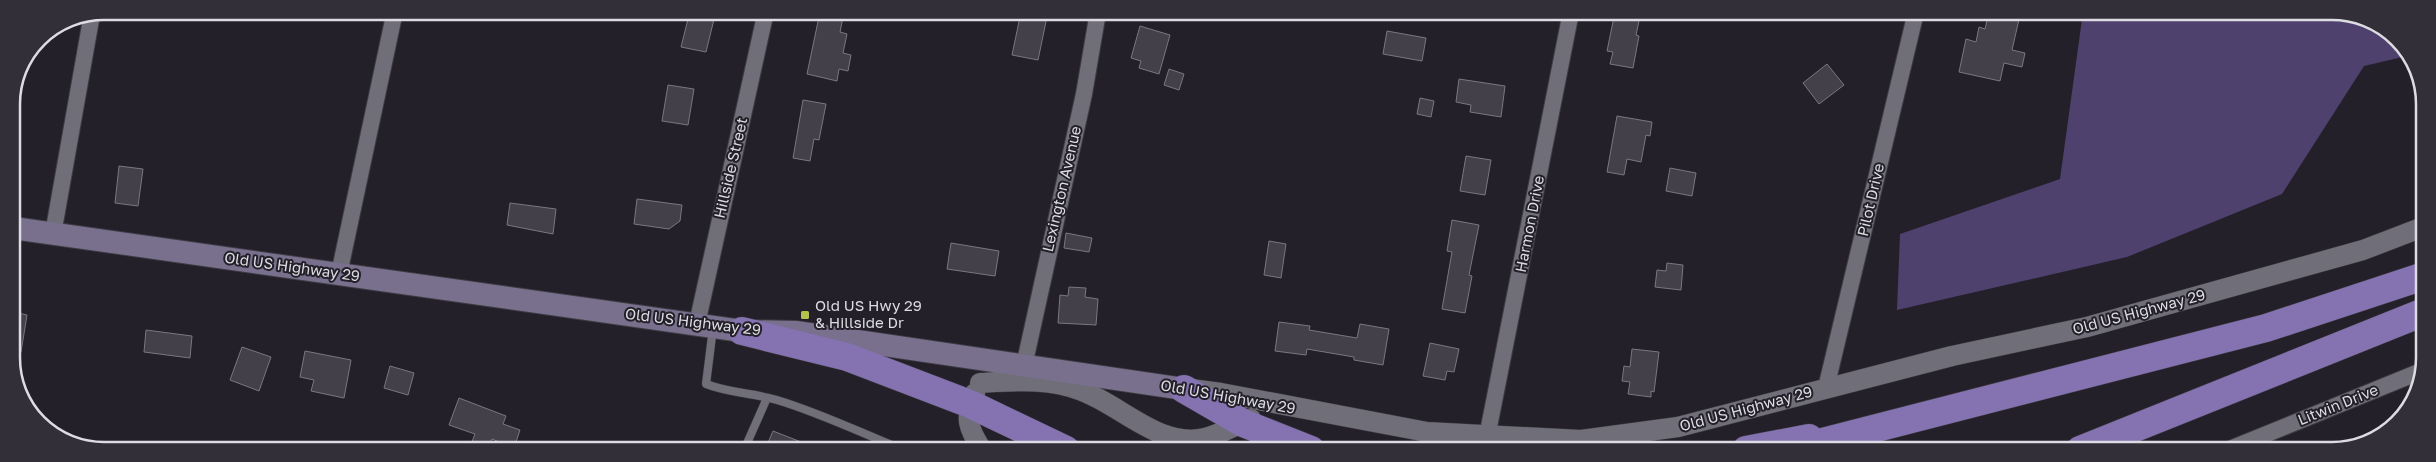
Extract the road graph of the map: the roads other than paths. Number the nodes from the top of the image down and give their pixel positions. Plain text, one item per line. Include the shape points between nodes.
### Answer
1 (393, 20) edge
2 (764, 20) edge
3 (1097, 20) edge
4 (1569, 20) edge
5 (1914, 20) edge
6 (91, 22) edge
7 (20, 229) edge
8 (2416, 230) edge
9 (53, 234) junction
10 (339, 274) junction
11 (2416, 279) edge
12 (2416, 315) edge
13 (705, 325) junction
14 (742, 331) junction
15 (987, 361) junction
16 (1024, 366) junction
17 (2414, 374) edge
18 (1826, 388) junction
19 (1184, 389) junction
20 (975, 394) junction
21 (767, 398) junction
22 (1286, 407) junction
23 (1924, 415) junction
24 (1243, 422) junction
25 (1487, 437) junction
26 (748, 442) edge
27 (884, 442) edge
28 (977, 442) edge
29 (1053, 442) edge
30 (1292, 442) edge
31 (1787, 442) edge
32 (1822, 442) edge
33 (2109, 442) edge
34 (2245, 442) edge

1 - 10 street
2 - 13 street, Hillside Street
3 - 16 street, Lexington Avenue via 1084,94
4 - 25 street, Harmon Drive
5 - 18 street, Pilot Drive
6 - 9 street
7 - 9 main road, Old US Highway 29
8 - 18 street, Old US Highway 29 via 2363,250 2087,327
9 - 10 main road, Old US Highway 29
10 - 13 main road, Old US Highway 29
11 - 23 highway via 2266,328
12 - 33 highway
13 - 14 main road, Old US Highway 29
13 - 21 lane via 706,384
14 - 15 main road, Old US Highway 29 via 796,332
14 - 20 highway
15 - 16 main road, Old US Highway 29
15 - 20 street
16 - 19 main road, Old US Highway 29
17 - 34 street, Litwin Drive
18 - 25 street, Old US Highway 29 via 1678,427 1581,440
19 - 22 street, Old US Highway 29
19 - 24 highway
20 - 24 street via 1030,380 1066,386 1083,391 1176,438 1204,438
20 - 28 street via 969,430
20 - 29 highway
21 - 26 lane
21 - 27 lane via 802,408
22 - 24 street
22 - 25 street, Old US Highway 29 via 1427,432
23 - 31 highway
23 - 32 highway
24 - 30 highway

